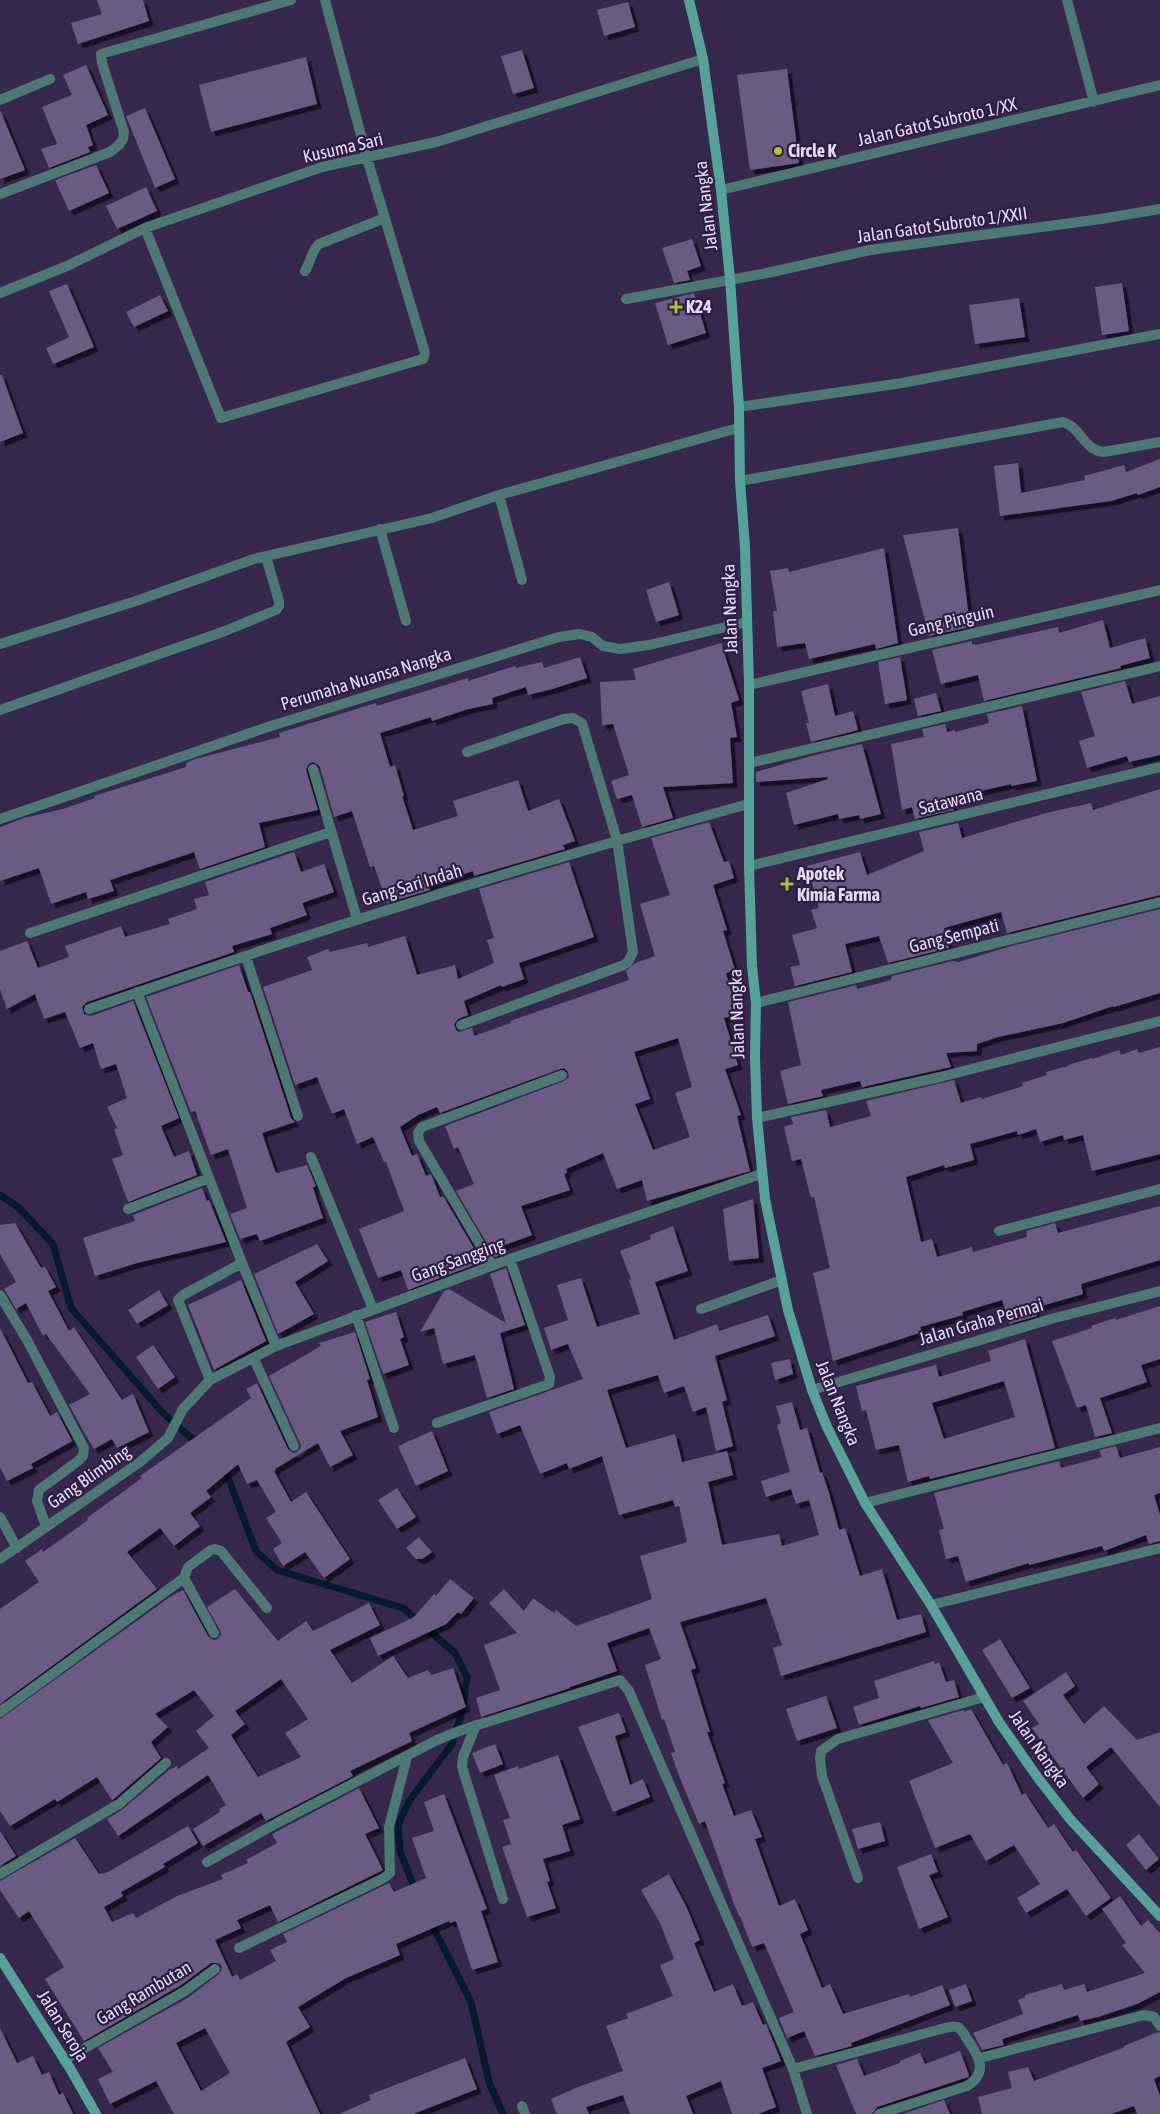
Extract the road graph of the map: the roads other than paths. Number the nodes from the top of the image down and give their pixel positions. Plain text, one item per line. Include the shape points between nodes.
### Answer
1 (291, 0) edge
2 (325, 0) edge
3 (689, 0) edge
4 (1067, 0) edge
5 (703, 58) junction
6 (50, 79) dead end
7 (1160, 85) edge
8 (0, 100) edge
9 (1094, 102) junction
10 (367, 158) junction
11 (721, 190) junction
12 (0, 194) edge
13 (1160, 209) edge
14 (385, 218) junction
15 (144, 228) junction
16 (305, 270) dead end
17 (730, 279) junction
18 (0, 293) edge
19 (626, 299) dead end
20 (1160, 334) edge
21 (739, 407) junction
22 (738, 428) junction
23 (1160, 442) edge
24 (740, 481) junction
25 (499, 495) junction
26 (380, 529) junction
27 (266, 556) junction
28 (522, 580) dead end
29 (1160, 590) edge
30 (406, 622) dead end
31 (746, 622) junction
32 (0, 644) edge
33 (1160, 666) edge
34 (749, 685) junction
35 (0, 710) edge
36 (467, 752) dead end
37 (750, 763) junction
38 (1160, 768) edge
39 (313, 769) dead end
40 (748, 804) junction
41 (0, 819) edge
42 (331, 832) junction
43 (617, 840) junction
44 (749, 866) junction
45 (1160, 902) edge
46 (357, 919) junction
47 (30, 933) dead end
48 (246, 956) junction
49 (137, 992) junction
50 (756, 1003) junction
51 (89, 1009) dead end
52 (1160, 1021) edge
53 (461, 1025) dead end
54 (562, 1075) dead end
55 (298, 1116) dead end
56 (757, 1118) junction
57 (311, 1157) dead end
58 (761, 1174) junction
59 (209, 1178) junction
60 (1160, 1189) edge
61 (128, 1209) dead end
62 (999, 1231) dead end
63 (510, 1259) junction
64 (242, 1263) junction
65 (492, 1265) junction
66 (782, 1280) junction
67 (1160, 1290) edge
68 (0, 1295) edge
69 (373, 1309) junction
70 (701, 1309) dead end
71 (356, 1315) junction
72 (276, 1346) junction
73 (254, 1359) junction
74 (210, 1380) junction
75 (812, 1390) junction
76 (183, 1409) joint
77 (437, 1423) dead end
78 (394, 1428) dead end
79 (1160, 1428) edge
80 (294, 1446) dead end
81 (865, 1502) junction
82 (0, 1517) edge
83 (46, 1526) junction
84 (16, 1548) junction
85 (1160, 1548) edge
86 (0, 1559) edge
87 (184, 1578) junction
88 (931, 1605) junction
89 (267, 1608) dead end
90 (214, 1633) dead end
91 (984, 1697) junction
92 (0, 1712) edge
93 (476, 1725) junction
94 (407, 1757) junction
95 (166, 1763) dead end
96 (207, 1862) dead end
97 (0, 1874) edge
98 (858, 1878) dead end
99 (503, 1899) dead end
100 (1160, 1916) edge
101 (239, 1948) dead end
102 (0, 1958) edge
103 (215, 1969) dead end
104 (1160, 2026) edge
105 (980, 2058) junction
106 (64, 2060) junction
107 (792, 2070) junction
108 (95, 2114) edge
109 (807, 2114) edge
110 (879, 2114) edge

1 - 12 street via 101,54 124,132 119,145 86,163
2 - 10 street
3 - 5 main road, Jalan Nangka
4 - 9 street
5 - 10 street, Kusuma Sari via 436,142
5 - 11 main road, Jalan Nangka
6 - 8 street
7 - 9 street, Jalan Gatot Subroto 1/XX
9 - 11 street, Jalan Gatot Subroto 1/XX
10 - 14 street
10 - 15 street, Kusuma Sari via 322,167
11 - 17 main road, Jalan Nangka
13 - 17 street, Jalan Gatot Subroto 1/XXII via 870,250
14 - 15 street via 425,352 423,359 223,418 219,415
14 - 16 street via 319,244
15 - 18 street, Kusuma Sari via 67,266
17 - 19 street, Jalan Gatot Subroto 1/XXII
17 - 21 main road, Jalan Nangka
20 - 21 street via 902,383
21 - 22 main road, Jalan Nangka
22 - 24 main road, Jalan Nangka
22 - 25 street
23 - 24 street via 1097,452 1071,424 1063,422
24 - 31 main road, Jalan Nangka
25 - 26 street via 432,518
25 - 28 street
26 - 27 street
26 - 30 street
27 - 32 street
27 - 35 street via 279,601 276,610 207,638
29 - 34 street, Gang Pinguin
31 - 34 main road, Jalan Nangka
31 - 41 street, Perumaha Nuansa Nangka via 620,650 603,646 592,637 580,634 559,637 270,726
33 - 37 street
34 - 37 main road, Jalan Nangka
36 - 43 street via 564,719 582,722
37 - 40 main road, Jalan Nangka
38 - 44 street, Satawana
39 - 42 street
40 - 43 street, Gang Sari Indah
40 - 44 main road, Jalan Nangka
42 - 46 street
42 - 47 street
43 - 46 street, Gang Sari Indah
43 - 53 street via 633,952 628,962
44 - 50 main road, Jalan Nangka
45 - 50 street, Gang Sempati
46 - 48 street, Gang Sari Indah
48 - 49 street, Gang Sari Indah
48 - 55 street
49 - 51 street, Gang Sari Indah
49 - 59 street
50 - 56 main road, Jalan Nangka
52 - 56 street via 940,1077
54 - 65 street via 422,1127 418,1132 419,1141
56 - 58 main road, Jalan Nangka
57 - 69 street
58 - 63 street, Gang Sangging
58 - 66 main road, Jalan Nangka
59 - 61 street
59 - 64 street
60 - 62 street
63 - 65 street, Gang Sangging
63 - 77 street via 550,1377 549,1384
64 - 72 street
64 - 74 street via 178,1300
65 - 69 street, Gang Sangging
66 - 70 street
66 - 75 main road, Jalan Nangka
67 - 75 street, Jalan Graha Permai
68 - 83 street via 84,1448 78,1461 40,1490 37,1501
69 - 71 street, Gang Sangging
71 - 72 street, Gang Sangging
71 - 78 street
72 - 73 street, Gang Sangging
73 - 74 street, Gang Sangging
73 - 80 street
74 - 76 street, Gang Sangging
75 - 81 main road, Jalan Nangka
76 - 83 street, Gang Blimbing via 168,1438 140,1462
79 - 81 street
81 - 88 main road, Jalan Nangka
82 - 84 street
83 - 84 street, Gang Blimbing
84 - 86 street, Gang Blimbing
85 - 88 street
87 - 89 street via 191,1564 212,1550 218,1550
87 - 90 street
87 - 92 street
88 - 91 main road, Jalan Nangka
91 - 98 street via 838,1739 821,1751 822,1776
91 - 100 main road, Jalan Nangka via 1038,1778 1070,1818
93 - 94 street via 437,1740
93 - 99 street via 462,1767
93 - 107 street via 614,1681 620,1680 625,1685
94 - 96 street
94 - 101 street via 389,1827 390,1873
95 - 97 street via 119,1804
102 - 106 main road, Jalan Seroja
103 - 106 street, Gang Rambutan via 184,1991
104 - 105 street via 1154,2017 1144,2015
105 - 107 street via 961,2030 954,2026
105 - 110 street via 979,2073 968,2086
106 - 108 main road, Jalan Seroja
107 - 109 street

